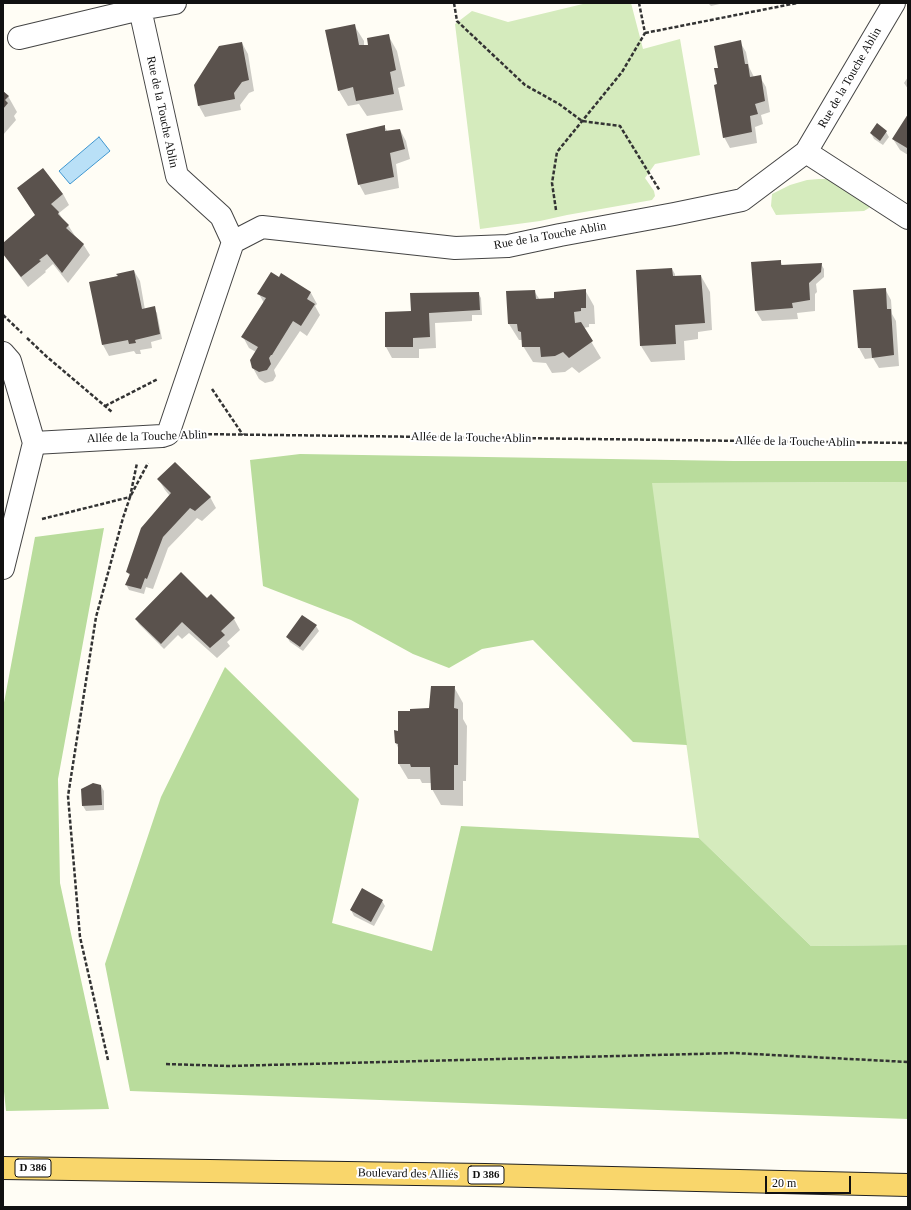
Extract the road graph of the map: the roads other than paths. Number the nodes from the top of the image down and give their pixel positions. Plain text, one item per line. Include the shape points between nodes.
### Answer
1 (175, 3) edge
2 (894, 3) edge
3 (140, 9) junction
4 (19, 38) dead end
5 (806, 152) junction
6 (908, 218) edge
7 (233, 242) junction
8 (3, 353) edge
9 (34, 442) junction
10 (3, 568) edge
11 (3, 1168) edge
12 (908, 1185) edge

1 - 3 street
2 - 5 street, Rue de la Touche Ablin
3 - 4 street
3 - 7 street, Rue de la Touche Ablin via 176,176 221,216
5 - 6 street
5 - 7 street, Rue de la Touche Ablin via 742,200 508,246 454,248 262,227
7 - 9 street, Allée de la Touche Ablin via 158,436
8 - 9 street via 10,361
9 - 10 street
11 - 12 main road, Boulevard des Alliés / D 386 via 485,1175

